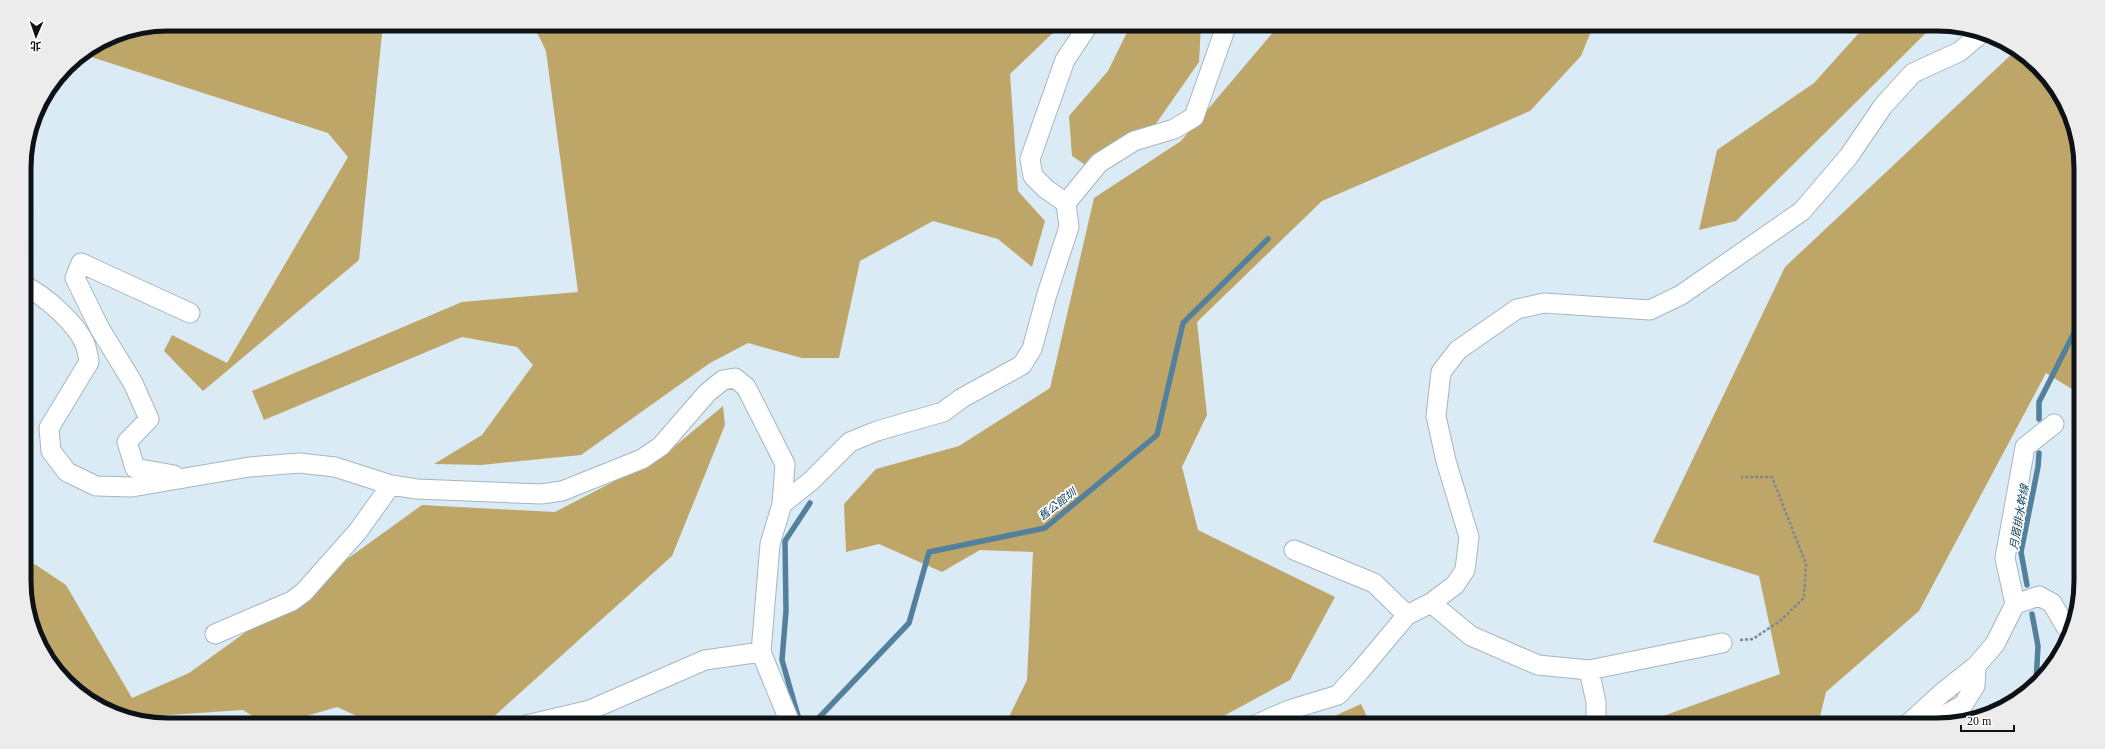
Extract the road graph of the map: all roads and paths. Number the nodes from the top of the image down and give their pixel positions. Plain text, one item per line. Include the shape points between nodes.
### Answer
1 (1084, 31) edge
2 (1225, 31) edge
3 (1977, 37) edge
4 (1066, 203) junction
5 (31, 289) edge
6 (190, 313) dead end
7 (2054, 424) dead end
8 (189, 477) junction
9 (1741, 477) dead end
10 (391, 485) junction
11 (782, 504) junction
12 (1294, 550) dead end
13 (1431, 602) junction
14 (2015, 604) junction
15 (1407, 615) junction
16 (2066, 627) dead end
17 (215, 634) dead end
18 (1722, 643) joint
19 (761, 652) junction
20 (1976, 666) junction
21 (1589, 670) junction
22 (556, 718) edge
23 (788, 718) edge
24 (1271, 718) edge
25 (1596, 718) edge
26 (1914, 718) edge
27 (1940, 718) edge

1 - 4 street via 1065,60 1030,159 1033,176
2 - 4 street via 1194,118 1174,129 1134,141 1099,163
3 - 13 street via 1959,52 1913,73 1883,106 1849,156 1802,211 1681,296 1650,310 1544,303 1517,309 1458,350 1441,372 1436,416 1446,461 1469,537 1465,570 1455,585
4 - 11 street via 1069,227 1032,349 1022,365 962,398 943,412 877,431 850,442 811,481
5 - 8 street via 39,293 75,328 85,344 89,362 49,428 51,451 67,472 96,486 132,487
6 - 8 street via 80,263 75,278 100,329 133,383 149,419 127,442 135,468
7 - 14 street via 2025,447 2005,558
8 - 10 street via 248,467 299,463 335,467
9 - 18 path via 1772,477 1806,564 1804,598 1781,620 1753,638
10 - 11 street via 417,489 541,494 562,491 642,459 661,446 707,393 722,380 736,378 746,387 785,464
10 - 17 street via 358,531 304,592 292,601
11 - 19 street via 770,544
12 - 15 street via 1374,583
13 - 15 street
13 - 21 street via 1471,636 1538,666
14 - 16 street via 2039,596 2052,603
14 - 20 street via 1994,644
15 - 24 street via 1338,695
18 - 21 street
19 - 22 street via 705,660 590,710
19 - 23 street
20 - 26 street via 1942,692
20 - 27 street via 1975,686 1963,705
21 - 25 street via 1596,702

